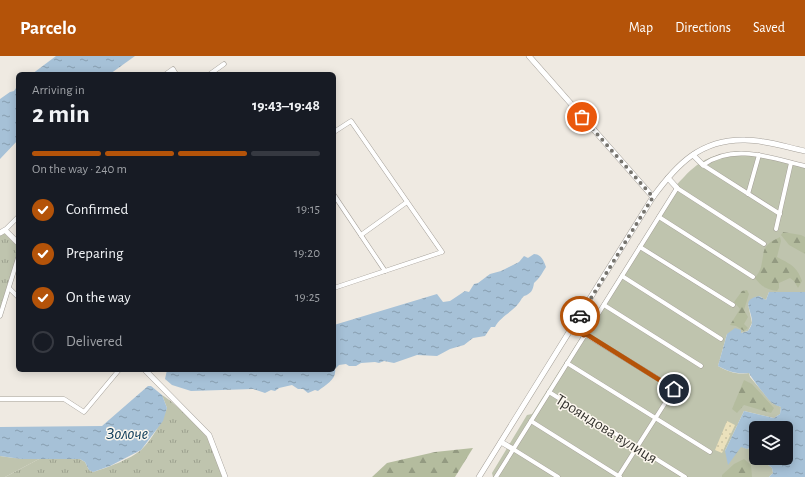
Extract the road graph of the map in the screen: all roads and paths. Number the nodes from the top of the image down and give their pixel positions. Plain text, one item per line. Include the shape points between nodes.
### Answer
1 (529, 56) edge
2 (224, 64) dead end
3 (213, 72) edge
4 (336, 131) edge
5 (805, 151) edge
6 (693, 155) junction
7 (759, 156) junction
8 (791, 163) junction
9 (703, 166) junction
10 (805, 166) edge
11 (668, 178) junction
12 (677, 188) junction
13 (748, 194) junction
14 (653, 197) junction
15 (336, 198) edge
16 (407, 202) junction
17 (780, 214) junction
18 (659, 217) junction
19 (16, 219) edge
20 (776, 229) dead end
21 (5, 230) junction
22 (0, 234) edge
23 (361, 235) junction
24 (16, 241) edge
25 (764, 244) dead end
26 (640, 247) junction
27 (16, 265) edge
28 (385, 271) junction
29 (622, 276) junction
30 (753, 277) dead end
31 (336, 287) edge
32 (9, 288) junction
33 (16, 295) edge
34 (734, 304) dead end
35 (604, 305) junction
36 (0, 316) edge
37 (572, 328) junction
38 (585, 334) junction
39 (721, 339) dead end
40 (567, 363) junction
41 (701, 366) dead end
42 (116, 372) edge
43 (147, 372) edge
44 (674, 389) junction
45 (549, 392) junction
46 (686, 396) dead end
47 (0, 399) edge
48 (655, 418) junction
49 (531, 421) junction
50 (501, 442) junction
51 (637, 447) junction
52 (513, 449) junction
53 (710, 452) dead end
54 (225, 477) edge
55 (478, 477) edge
56 (496, 477) edge
57 (558, 477) edge
58 (619, 477) edge
59 (685, 477) edge

1 - 14 street
2 - 3 street
4 - 16 street via 351,121
5 - 6 street via 746,140 711,146
6 - 9 street
6 - 11 street via 679,165
7 - 8 street
7 - 9 street via 739,153 725,155
7 - 13 street
8 - 10 street
8 - 17 street
9 - 13 street
11 - 12 street
11 - 14 street
12 - 18 street
12 - 25 street
13 - 17 street
14 - 37 street
15 - 23 street
16 - 23 street
16 - 28 street via 442,252
17 - 20 street
18 - 26 street
18 - 30 street
19 - 21 street
21 - 22 street
21 - 24 street
23 - 28 street
26 - 29 street
26 - 34 street
27 - 32 street
28 - 31 street
29 - 35 street
29 - 39 street
32 - 33 street
32 - 36 street
35 - 38 street
35 - 41 street
37 - 38 street
37 - 50 street
38 - 40 street
38 - 44 street
40 - 45 street
40 - 48 street
42 - 47 street via 84,412 64,399
43 - 54 street via 209,436
44 - 46 street
44 - 48 street
45 - 49 street
45 - 51 street, Трояндова вулиця
48 - 51 street
48 - 53 street
49 - 52 street
49 - 58 street
50 - 52 street
50 - 55 street
51 - 58 street
51 - 59 street, Трояндова вулиця
52 - 56 street
52 - 57 street

